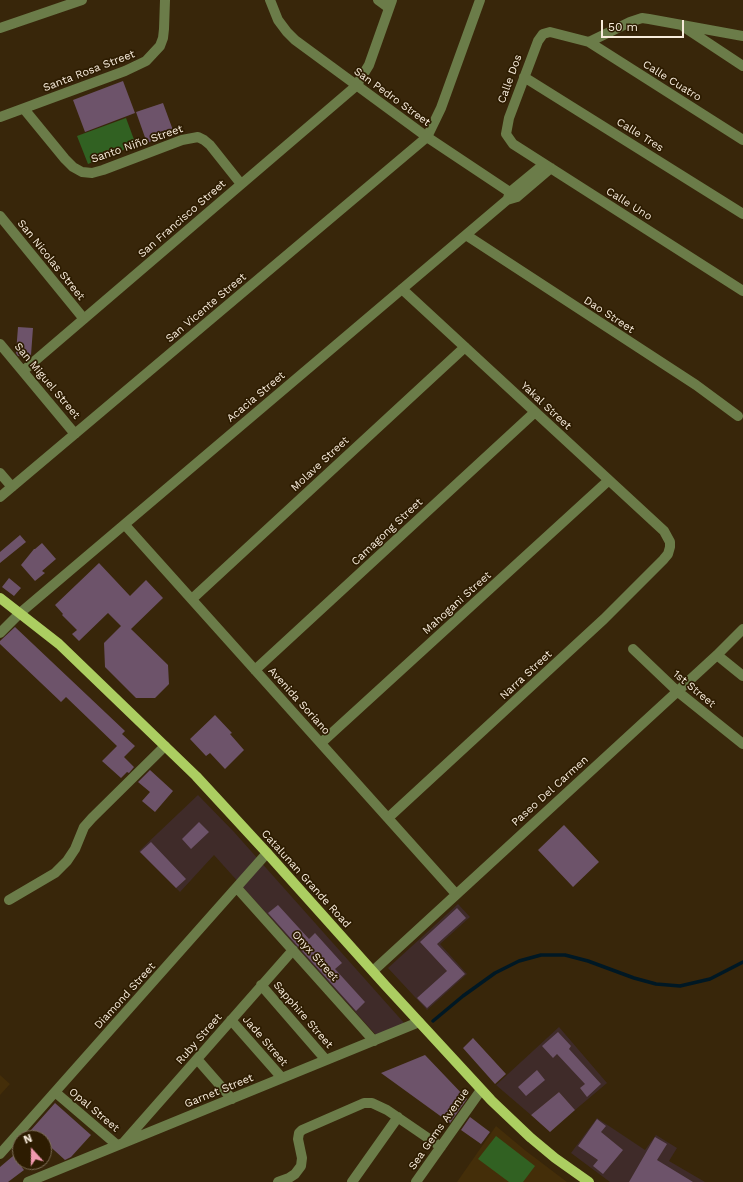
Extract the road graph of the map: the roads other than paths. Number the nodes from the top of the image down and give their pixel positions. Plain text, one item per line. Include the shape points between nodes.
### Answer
1 (82, 0) edge
2 (165, 0) edge
3 (270, 0) edge
4 (378, 0) edge
5 (480, 0) edge
6 (391, 4) edge
7 (679, 24) junction
8 (0, 28) edge
9 (543, 34) joint
10 (743, 36) edge
11 (589, 42) junction
12 (743, 66) edge
13 (524, 77) junction
14 (356, 86) junction
15 (24, 109) junction
16 (0, 117) edge
17 (506, 134) joint
18 (426, 137) junction
19 (743, 140) edge
20 (547, 166) junction
21 (241, 184) junction
22 (512, 196) junction
23 (743, 214) edge
24 (0, 216) edge
25 (466, 235) junction
26 (402, 289) junction
27 (743, 291) edge
28 (84, 319) junction
29 (0, 344) edge
30 (465, 347) junction
31 (22, 371) junction
32 (535, 412) junction
33 (738, 416) dead end
34 (75, 434) junction
35 (0, 473) edge
36 (609, 480) junction
37 (12, 487) junction
38 (0, 497) edge
39 (125, 525) junction
40 (670, 542) joint
41 (0, 598) edge
42 (192, 599) junction
43 (20, 613) junction
44 (743, 629) edge
45 (0, 633) edge
46 (633, 649) dead end
47 (717, 655) junction
48 (255, 670) junction
49 (743, 676) edge
50 (677, 691) junction
51 (321, 743) junction
52 (743, 744) edge
53 (165, 746) junction
54 (388, 818) junction
55 (267, 853) junction
56 (236, 888) junction
57 (456, 894) junction
58 (9, 900) dead end
59 (293, 950) junction
60 (373, 971) junction
61 (261, 985) junction
62 (231, 1020) junction
63 (420, 1022) junction
64 (374, 1041) junction
65 (197, 1059) junction
66 (326, 1060) junction
67 (282, 1078) junction
68 (481, 1090) junction
69 (55, 1092) junction
70 (232, 1099) junction
71 (398, 1117) junction
72 (120, 1144) junction
73 (441, 1147) junction
74 (0, 1154) edge
75 (28, 1182) edge
76 (278, 1182) edge
77 (282, 1182) edge
78 (352, 1182) edge
79 (416, 1182) edge
80 (588, 1182) edge

1 - 8 street
2 - 15 street, Santa Rosa Street via 163,38 160,46 146,61
3 - 14 street, San Pedro Street via 278,20 295,40
4 - 6 street
5 - 18 street via 441,108
6 - 14 street, San Francisco Street via 369,65
7 - 10 street
7 - 11 street via 636,19
7 - 12 street
9 - 11 street, Calle Cuatro via 550,32
9 - 13 street, Calle Dos
11 - 19 street, Calle Cuatro
13 - 17 street, Calle Dos
13 - 23 street, Calle Tres
14 - 18 street, San Pedro Street
14 - 21 street, San Francisco Street
15 - 16 street, Santa Rosa Street
15 - 21 street, Santo Niño Street via 65,159 82,172 103,170 182,140 198,137 210,145
17 - 20 street, Calle Uno via 513,144
18 - 22 street, San Pedro Street
18 - 34 street, San Vicente Street
20 - 22 street, Acacia Street
20 - 27 street, Calle Uno
21 - 28 street, San Francisco Street
22 - 25 street, Acacia Street
24 - 28 street, San Nicolas Street
25 - 26 street, Acacia Street
25 - 33 street, Dao Street via 696,385
26 - 30 street, Yakal Street
26 - 39 street, Acacia Street
28 - 31 street, San Francisco Street
29 - 31 street, San Miguel Street
30 - 32 street, Yakal Street
30 - 42 street, Molave Street
31 - 34 street, San Miguel Street
32 - 36 street, Yakal Street
32 - 48 street, Camagong Street
34 - 37 street, San Vicente Street
35 - 37 street
36 - 40 street, Yakal Street via 664,531
36 - 51 street, Mahogani Street
37 - 38 street, San Vicente Street
39 - 42 street, Avenida Soriano
39 - 43 street, Acacia Street
40 - 54 street, Narra Street via 668,554 663,560 604,619
41 - 43 main road, Catalunan Grande Road
42 - 48 street, Avenida Soriano
43 - 45 street, Acacia Street
43 - 53 main road, Catalunan Grande Road via 72,656
44 - 47 street, Paseo Del Carmen
46 - 50 street, 1st Street
47 - 49 street
47 - 50 street, Paseo Del Carmen
48 - 51 street, Avenida Soriano
50 - 52 street, 1st Street
50 - 57 street, Paseo Del Carmen
51 - 54 street, Avenida Soriano
53 - 55 main road, Catalunan Grande Road
53 - 58 street via 84,827 63,865
54 - 57 street, Avenida Soriano
55 - 56 street, Diamond Street
55 - 60 main road, Catalunan Grande Road
56 - 59 street, Onyx Street
56 - 69 street, Diamond Street
57 - 60 street, Paseo Del Carmen
59 - 61 street, Ruby Street
59 - 64 street, Onyx Street
60 - 63 main road, Catalunan Grande Road
61 - 62 street, Ruby Street
61 - 66 street, Sapphire Street
62 - 65 street, Ruby Street
62 - 67 street, Jade Street
63 - 64 street, Garnet Street
63 - 68 main road, Catalunan Grande Road
64 - 66 street, Garnet Street
65 - 70 street
65 - 72 street, Ruby Street
66 - 67 street, Garnet Street
67 - 70 street, Garnet Street
68 - 73 street, Sea Gems Avenue
68 - 80 main road, Catalunan Grande Road via 531,1138
69 - 72 street, Opal Street
69 - 74 street, Diamond Street
70 - 72 street, Garnet Street
71 - 73 street
71 - 77 street via 372,1103 364,1103 302,1130 298,1140 301,1166 295,1174
71 - 78 street
72 - 75 street, Garnet Street
73 - 79 street, Sea Gems Avenue
76 - 77 street

